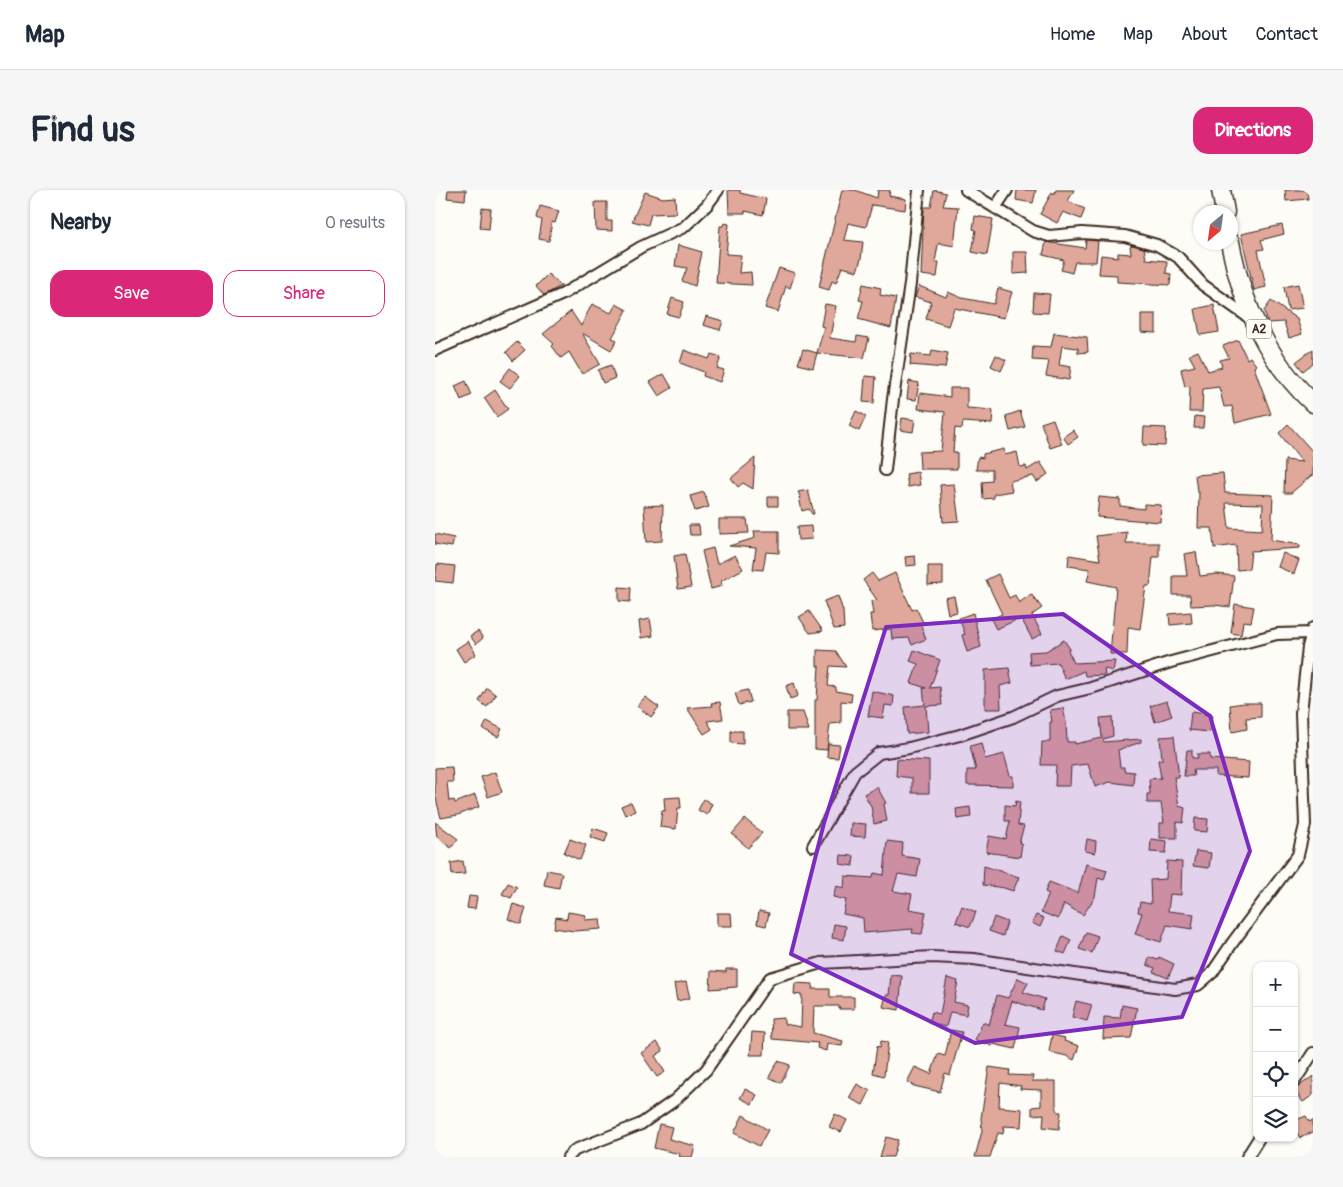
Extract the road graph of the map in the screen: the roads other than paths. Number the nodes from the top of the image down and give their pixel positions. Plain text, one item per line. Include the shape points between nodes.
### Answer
1 (718, 190) edge
2 (919, 190) edge
3 (966, 190) edge
4 (1007, 190) edge
5 (1221, 190) edge
6 (1224, 205) edge
7 (995, 208) junction
8 (1231, 250) edge
9 (1254, 321) junction
10 (435, 350) edge
11 (1313, 403) edge
12 (885, 470) dead end
13 (1312, 630) edge
14 (813, 846) dead end
15 (1313, 1052) edge
16 (1298, 1076) edge
17 (1256, 1142) edge
18 (567, 1157) edge
19 (1247, 1157) edge

1 - 10 street via 685,227 641,247 563,294
2 - 12 street via 911,284
3 - 7 street
4 - 7 street
5 - 6 highway
7 - 9 street via 1049,236 1082,233 1125,236 1157,245 1178,257 1203,285
8 - 9 highway, A2 via 1235,270
9 - 11 highway, A2 via 1276,360
13 - 14 street via 1277,634 1171,662 1057,696 1013,717 960,735 879,753 855,772
13 - 18 street via 1301,714 1305,826 1298,855 1212,973 1199,985 1175,989 949,958 821,963 770,978 706,1070 675,1100 641,1124 575,1150
15 - 16 street
17 - 19 street

